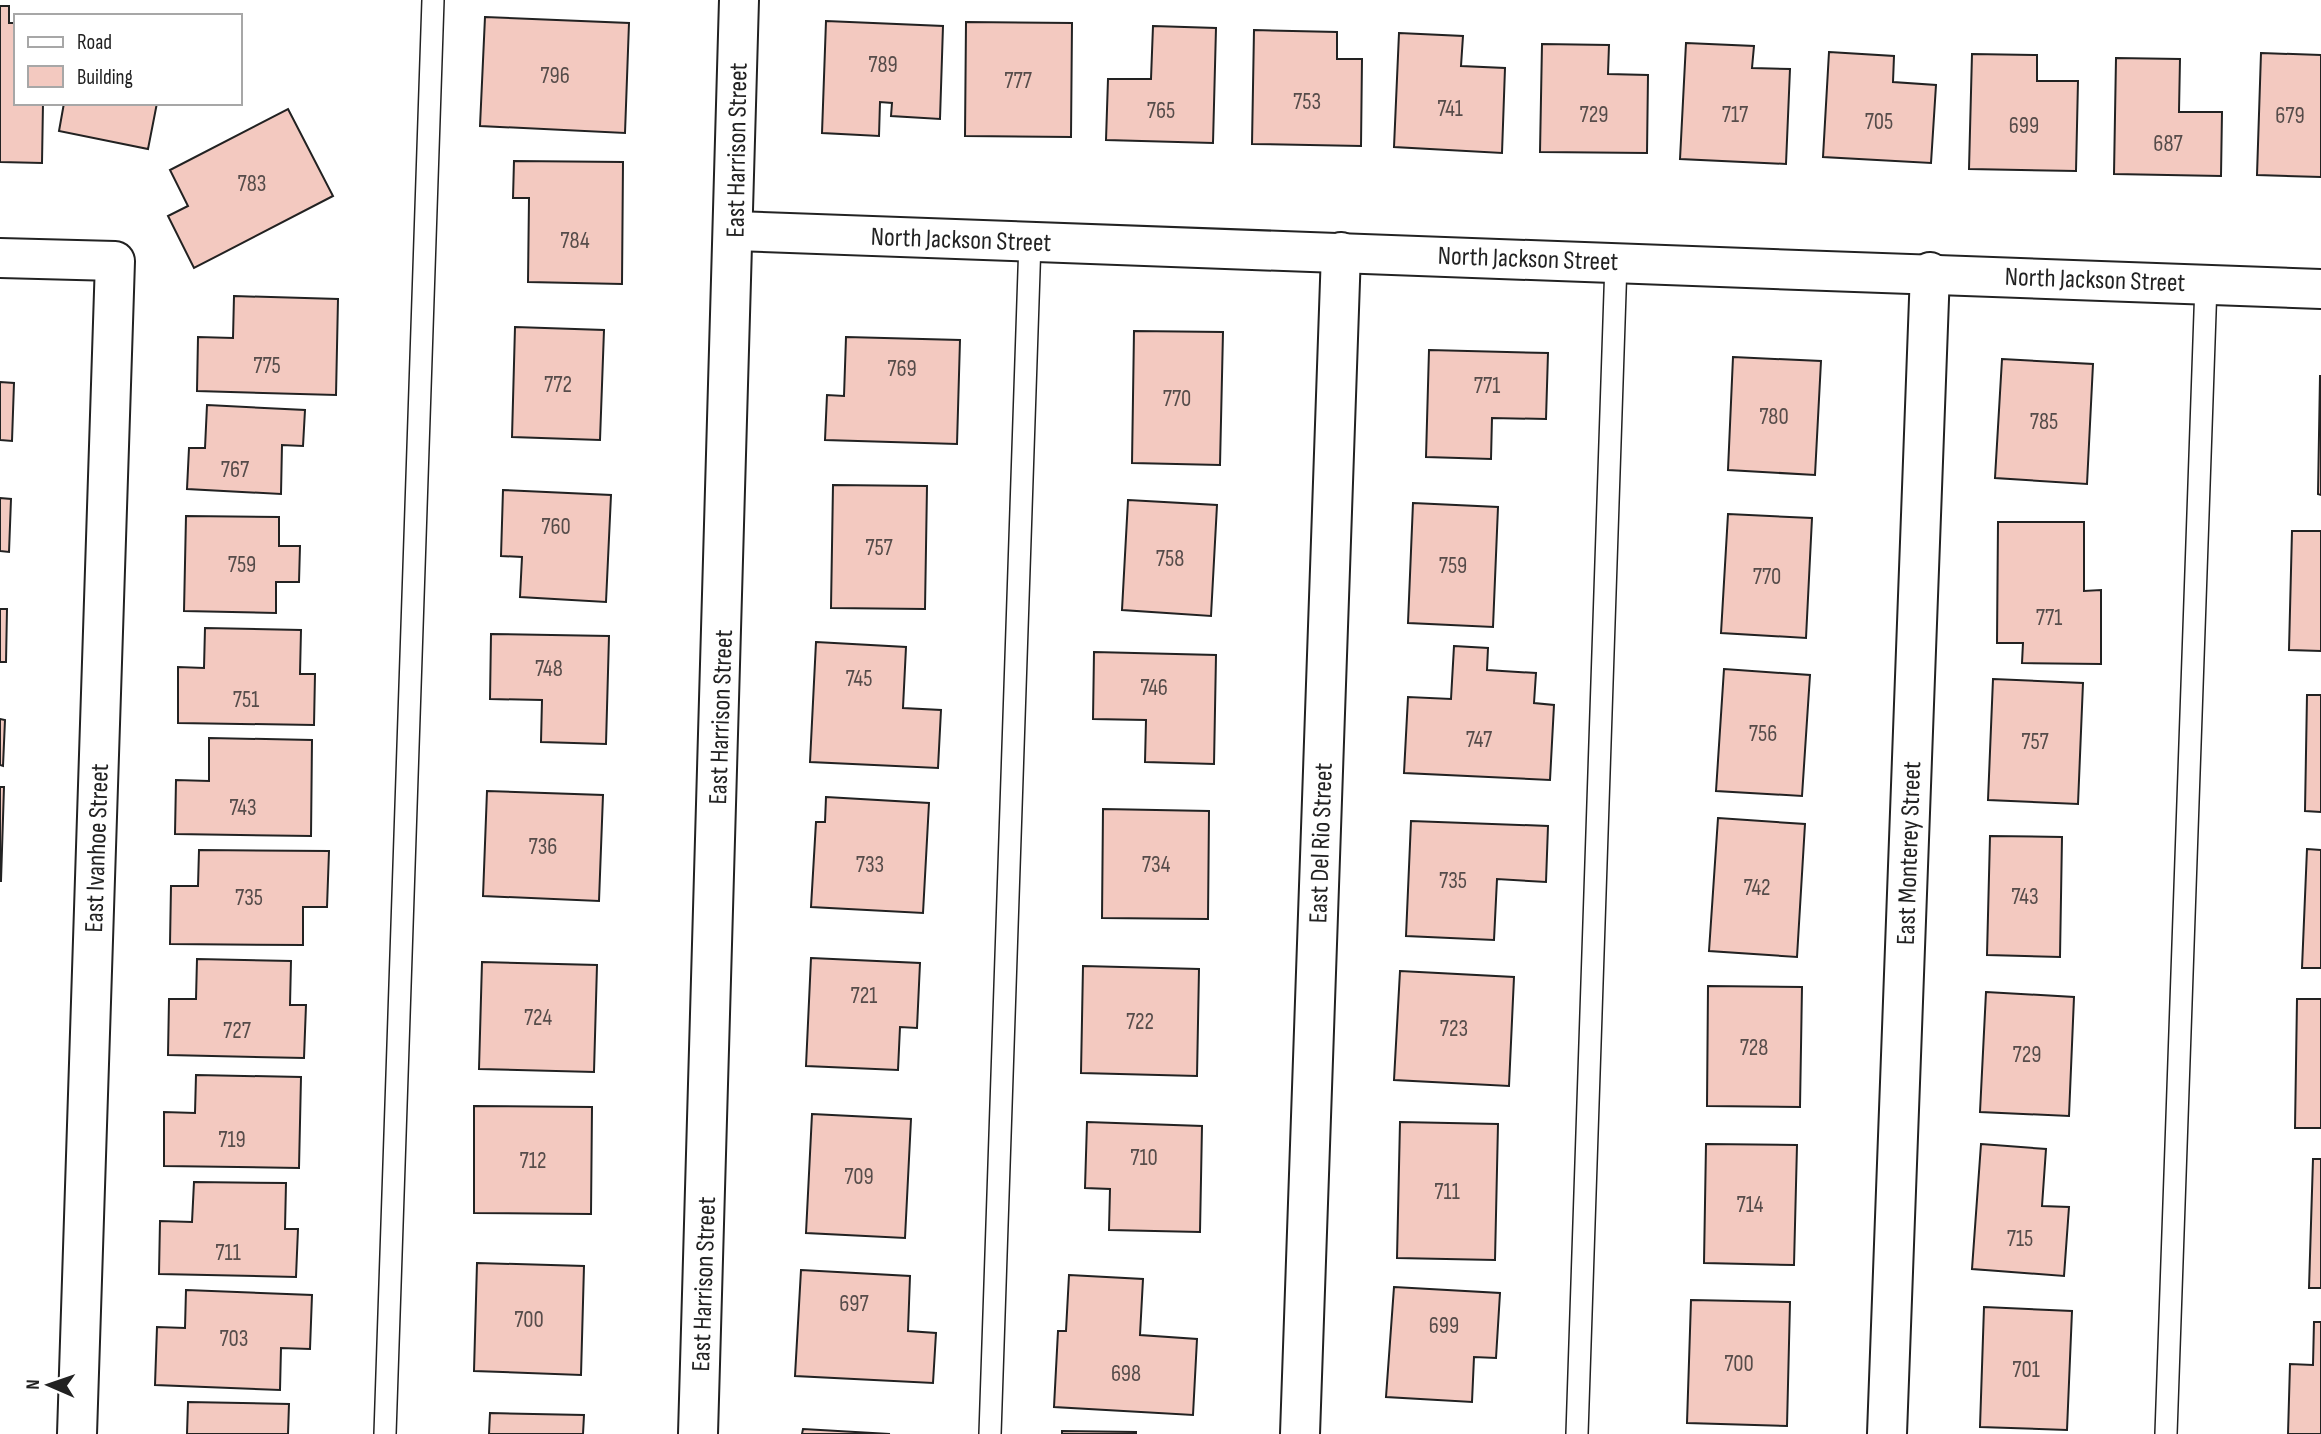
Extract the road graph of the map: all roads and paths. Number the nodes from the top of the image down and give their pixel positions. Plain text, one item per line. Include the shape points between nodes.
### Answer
1 (433, 0) edge
2 (739, 0) edge
3 (735, 231) junction
4 (1030, 241) junction
5 (1341, 252) junction
6 (0, 258) edge
7 (1616, 261) junction
8 (1930, 272) junction
9 (2206, 284) junction
10 (2321, 289) edge
11 (77, 1434) edge
12 (385, 1434) edge
13 (698, 1434) edge
14 (990, 1434) edge
15 (1300, 1434) edge
16 (1577, 1434) edge
17 (1886, 1434) edge
18 (2166, 1434) edge

1 - 12 lane
2 - 3 street, East Harrison Street
3 - 4 street, North Jackson Street
3 - 13 street, East Harrison Street
4 - 5 street, North Jackson Street
4 - 14 lane
5 - 7 street, North Jackson Street
5 - 15 street, East Del Rio Street
6 - 11 street, East Ivanhoe Street via 115,261
7 - 8 street, North Jackson Street
7 - 16 lane
8 - 9 street, North Jackson Street
8 - 17 street, East Monterey Street
9 - 10 street, North Jackson Street
9 - 18 lane

